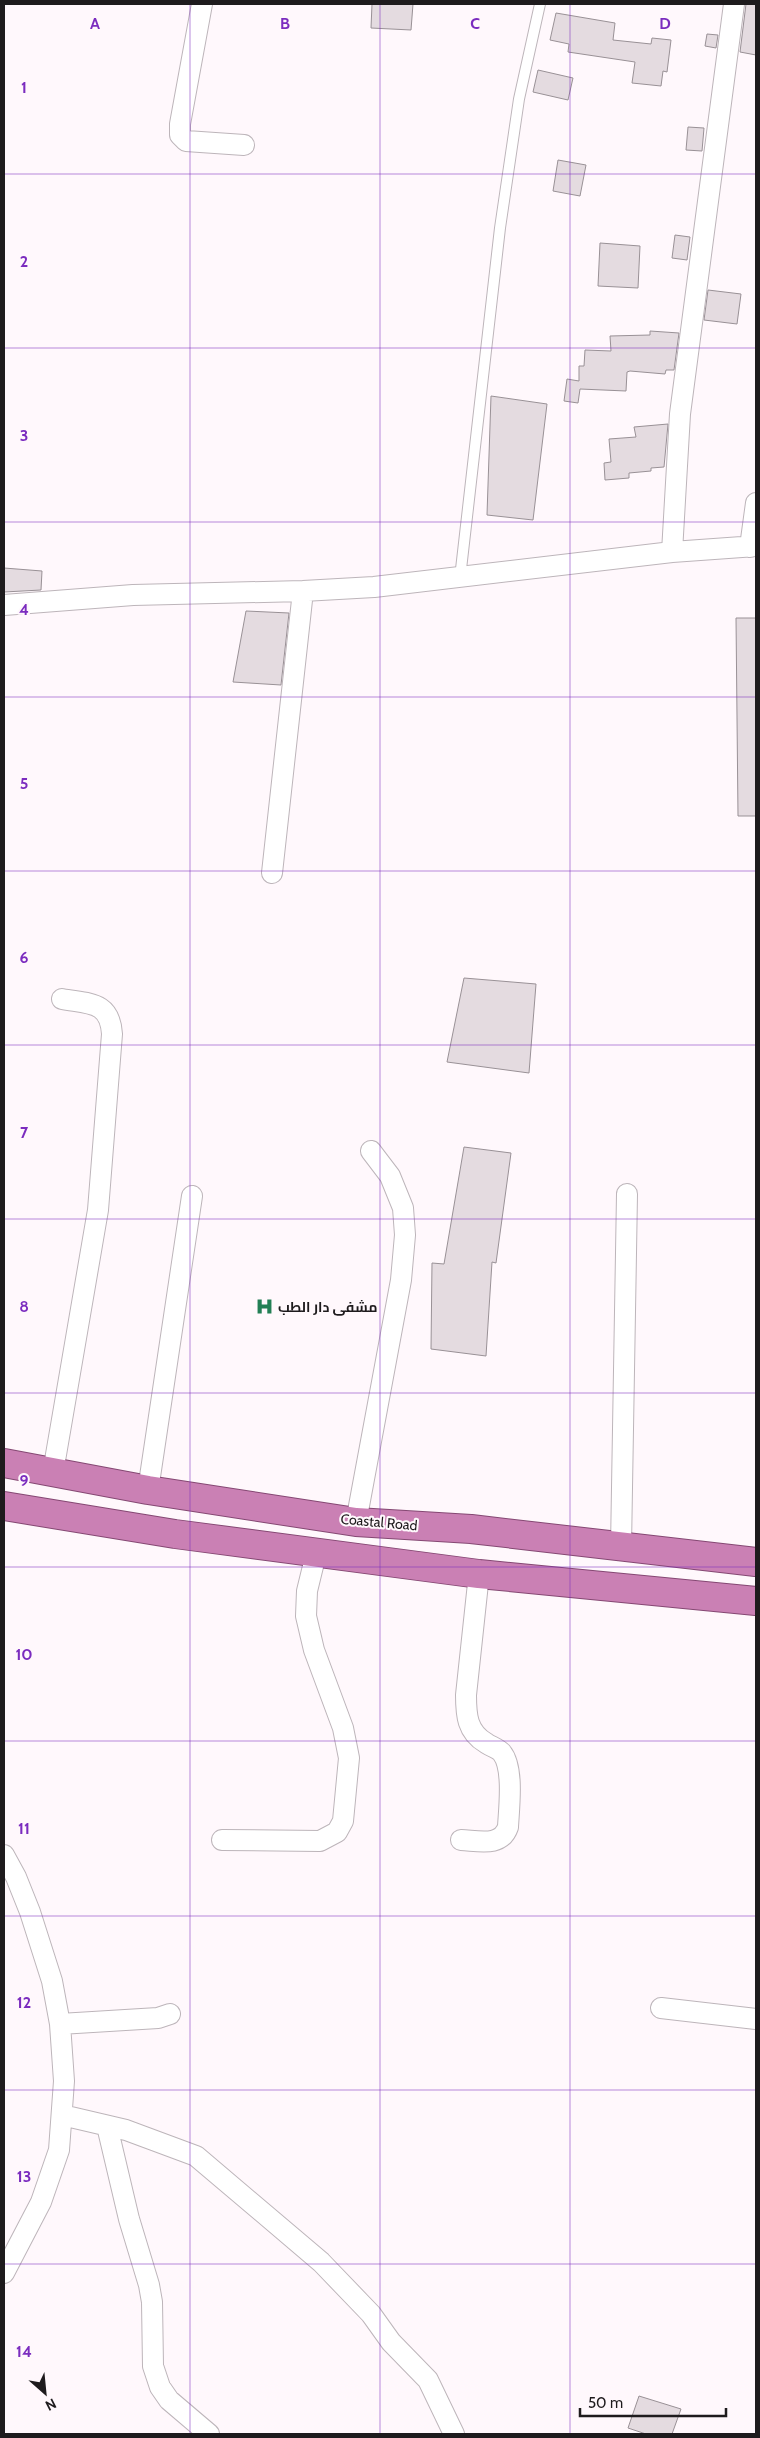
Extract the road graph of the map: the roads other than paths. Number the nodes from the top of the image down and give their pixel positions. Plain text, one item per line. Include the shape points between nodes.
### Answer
1 (202, 4) edge
2 (540, 4) edge
3 (734, 4) edge
4 (244, 145) dead end
5 (756, 503) edge
6 (753, 546) edge
7 (672, 552) junction
8 (460, 578) junction
9 (303, 591) junction
10 (4, 605) edge
11 (272, 872) dead end
12 (62, 999) dead end
13 (371, 1151) dead end
14 (626, 1194) dead end
15 (192, 1196) dead end
16 (4, 1463) edge
17 (53, 1472) junction
18 (148, 1490) junction
19 (4, 1506) edge
20 (356, 1522) junction
21 (621, 1547) junction
22 (316, 1554) junction
23 (756, 1562) edge
24 (479, 1574) junction
25 (756, 1601) edge
26 (222, 1840) dead end
27 (461, 1840) dead end
28 (4, 1855) edge
29 (661, 2008) dead end
30 (170, 2014) dead end
31 (756, 2019) edge
32 (60, 2024) junction
33 (62, 2115) junction
34 (107, 2126) junction
35 (4, 2273) edge
36 (209, 2434) edge
37 (454, 2434) edge

1 - 4 street via 180,135 186,141
2 - 8 lane via 519,99 500,228
3 - 7 street via 680,414
5 - 6 street
6 - 7 street
7 - 8 street
8 - 9 street
9 - 10 street via 133,594
9 - 11 street
12 - 17 street via 98,1005 112,1023 112,1034 98,1210
13 - 20 street via 390,1176 403,1208 405,1235 401,1280
14 - 21 street
15 - 18 street
16 - 17 highway, Coastal Road
17 - 18 highway, Coastal Road
18 - 20 highway, Coastal Road
19 - 22 highway
20 - 21 highway, Coastal Road via 471,1529
21 - 23 highway, Coastal Road
22 - 24 highway
22 - 26 street via 307,1591 306,1616 350,1758 343,1821 337,1832 320,1841
24 - 25 highway
24 - 27 street via 466,1715 470,1729 480,1740 502,1752 508,1766 508,1827 505,1836 499,1840
28 - 32 street via 30,1912 52,1981
29 - 31 street
30 - 32 street via 158,2018
32 - 33 street via 64,2081
33 - 34 street
33 - 35 street via 59,2150 41,2202
34 - 36 street via 129,2219 149,2284 155,2373 169,2400
34 - 37 street via 196,2156 321,2262 428,2380

